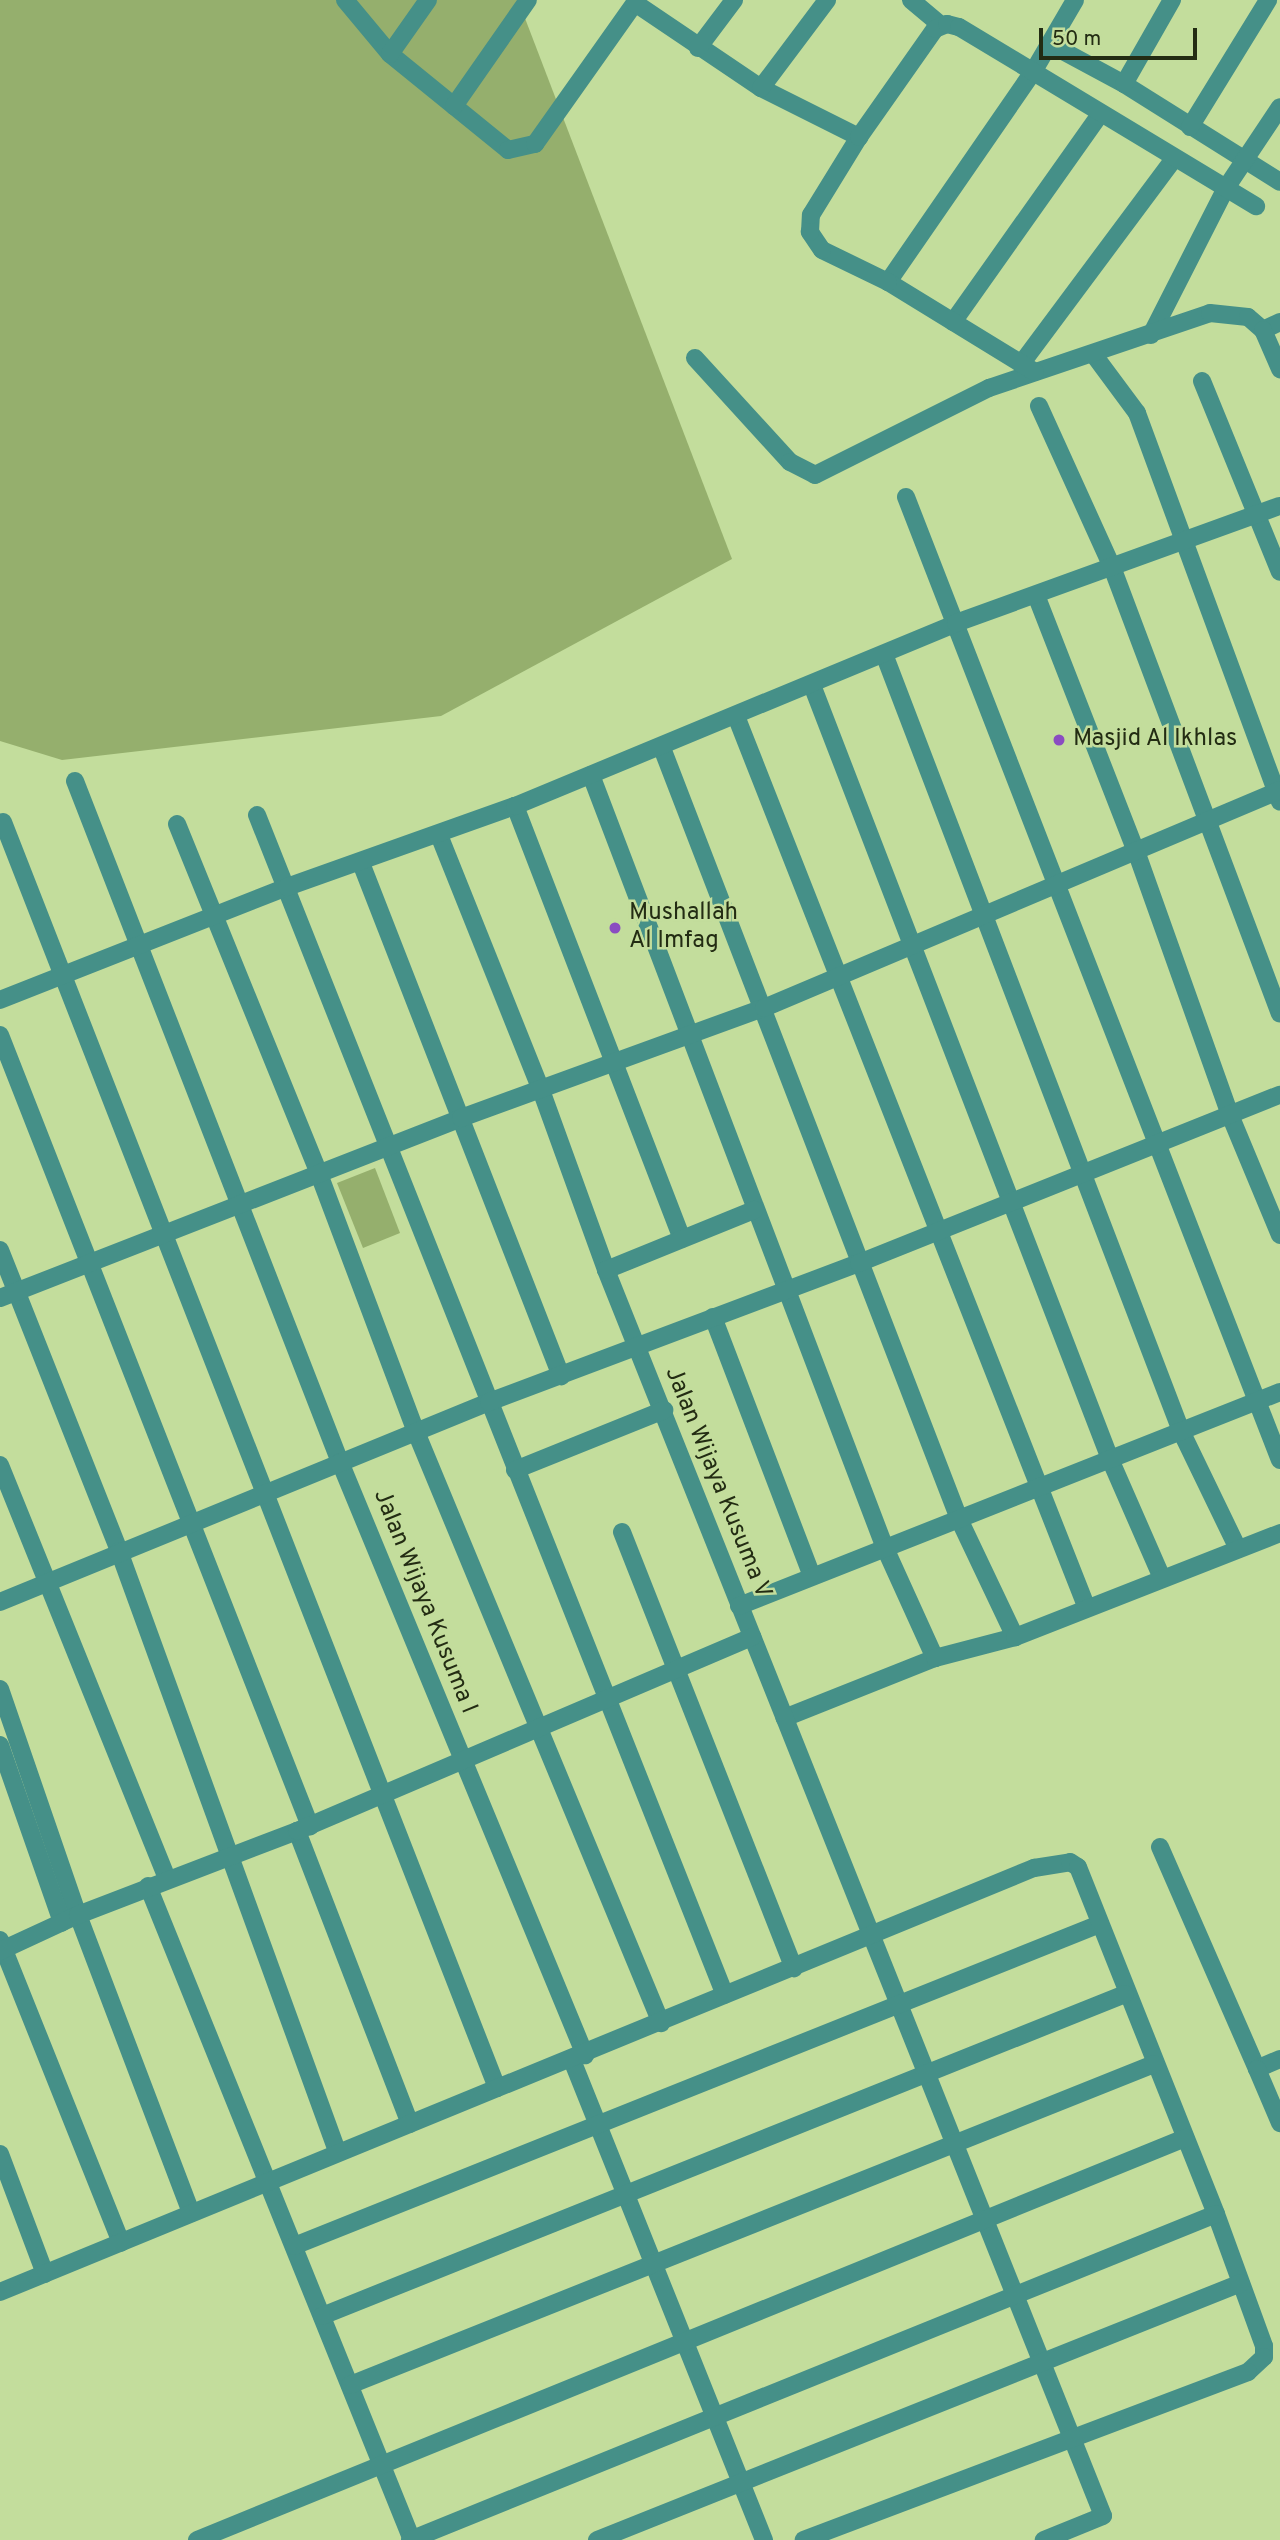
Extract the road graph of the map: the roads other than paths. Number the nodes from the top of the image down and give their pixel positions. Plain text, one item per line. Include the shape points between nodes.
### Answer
1 (345, 0) edge
2 (428, 0) edge
3 (528, 0) edge
4 (734, 0) edge
5 (827, 0) edge
6 (911, 0) edge
7 (1075, 0) edge
8 (1172, 0) edge
9 (1268, 0) edge
10 (636, 1) edge
11 (941, 25) junction
12 (1050, 44) junction
13 (698, 48) junction
14 (390, 54) junction
15 (1033, 72) junction
16 (1124, 84) junction
17 (761, 88) junction
18 (454, 106) junction
19 (1280, 107) edge
20 (1100, 114) junction
21 (1190, 127) junction
22 (859, 137) junction
23 (1173, 160) junction
24 (1246, 160) junction
25 (1280, 182) edge
26 (1226, 188) junction
27 (1256, 206) dead end
28 (888, 282) junction
29 (953, 322) junction
30 (1280, 322) edge
31 (1263, 330) junction
32 (1151, 335) junction
33 (1094, 355) junction
34 (695, 358) dead end
35 (1028, 368) junction
36 (1280, 369) edge
37 (1202, 381) dead end
38 (1039, 406) dead end
39 (906, 497) dead end
40 (1280, 506) edge
41 (1258, 514) junction
42 (1185, 539) junction
43 (1112, 567) junction
44 (1280, 572) edge
45 (1036, 595) junction
46 (956, 623) junction
47 (884, 654) junction
48 (812, 685) junction
49 (736, 716) junction
50 (662, 748) junction
51 (591, 775) junction
52 (75, 781) dead end
53 (1279, 794) edge
54 (514, 806) junction
55 (257, 815) dead end
56 (4, 822) dead end
57 (1205, 823) junction
58 (177, 824) dead end
59 (439, 835) junction
60 (1136, 851) junction
61 (361, 863) junction
62 (1058, 883) junction
63 (286, 887) junction
64 (986, 912) junction
65 (213, 915) junction
66 (909, 943) junction
67 (138, 945) junction
68 (61, 975) junction
69 (840, 977) junction
70 (0, 1000) edge
71 (765, 1008) junction
72 (1280, 1013) edge
73 (0, 1035) edge
74 (689, 1036) junction
75 (615, 1060) junction
76 (541, 1090) junction
77 (1280, 1095) edge
78 (1230, 1115) junction
79 (461, 1118) junction
80 (1154, 1144) junction
81 (387, 1148) junction
82 (1081, 1173) junction
83 (319, 1174) junction
84 (1010, 1202) junction
85 (241, 1204) junction
86 (754, 1210) junction
87 (936, 1231) junction
88 (161, 1233) junction
89 (1280, 1235) edge
90 (682, 1239) junction
91 (0, 1250) edge
92 (88, 1263) junction
93 (859, 1263) junction
94 (606, 1270) junction
95 (784, 1288) junction
96 (8, 1295) edge
97 (713, 1318) junction
98 (636, 1346) junction
99 (561, 1376) junction
100 (1280, 1392) edge
101 (489, 1402) junction
102 (1254, 1402) junction
103 (664, 1410) junction
104 (1181, 1431) junction
105 (415, 1432) junction
106 (1110, 1459) junction
107 (1280, 1460) edge
108 (340, 1462) junction
109 (0, 1465) edge
110 (515, 1470) junction
111 (1036, 1488) junction
112 (265, 1493) junction
113 (959, 1519) junction
114 (192, 1520) junction
115 (622, 1532) dead end
116 (1280, 1533) edge
117 (885, 1548) junction
118 (1238, 1549) junction
119 (119, 1551) junction
120 (812, 1577) junction
121 (1162, 1578) junction
122 (47, 1583) junction
123 (0, 1602) edge
124 (739, 1606) junction
125 (1086, 1606) junction
126 (752, 1637) junction
127 (1015, 1637) junction
128 (935, 1658) junction
129 (676, 1670) junction
130 (0, 1689) edge
131 (608, 1699) junction
132 (784, 1718) junction
133 (536, 1730) junction
134 (0, 1745) edge
135 (463, 1761) junction
136 (386, 1793) junction
137 (303, 1828) junction
138 (1160, 1847) dead end
139 (226, 1854) junction
140 (167, 1878) junction
141 (148, 1886) junction
142 (70, 1918) junction
143 (1100, 1924) junction
144 (872, 1937) junction
145 (1, 1947) edge
146 (794, 1968) junction
147 (1125, 1994) junction
148 (725, 1995) junction
149 (898, 2004) junction
150 (661, 2023) junction
151 (578, 2057) junction
152 (1280, 2059) edge
153 (1154, 2064) junction
154 (1257, 2069) junction
155 (926, 2074) junction
156 (497, 2088) junction
157 (1280, 2123) edge
158 (410, 2124) junction
159 (598, 2124) junction
160 (1185, 2138) junction
161 (954, 2144) junction
162 (337, 2151) junction
163 (0, 2154) edge
164 (268, 2180) junction
165 (626, 2194) junction
166 (191, 2213) junction
167 (1216, 2214) junction
168 (984, 2218) junction
169 (121, 2243) junction
170 (294, 2246) junction
171 (653, 2264) junction
172 (45, 2274) junction
173 (1241, 2283) junction
174 (0, 2292) edge
175 (1014, 2294) junction
176 (322, 2315) junction
177 (683, 2339) junction
178 (1280, 2355) edge
179 (1262, 2362) junction
180 (1042, 2363) junction
181 (350, 2385) junction
182 (714, 2415) junction
183 (1073, 2441) junction
184 (380, 2463) junction
185 (741, 2483) junction
186 (197, 2540) edge
187 (411, 2540) edge
188 (597, 2540) edge
189 (764, 2540) edge
190 (804, 2540) edge
191 (1044, 2540) edge

1 - 14 street
2 - 14 street
3 - 18 street
4 - 13 street
5 - 17 street
6 - 11 street
7 - 12 street
8 - 16 street
9 - 21 street
10 - 13 street
10 - 18 street via 536,144 508,150
11 - 15 street via 959,27
11 - 22 street
12 - 15 street
12 - 16 street
13 - 17 street
14 - 18 street
15 - 20 street
15 - 28 street
16 - 21 street
17 - 22 street
19 - 24 street
20 - 23 street
20 - 29 street
21 - 24 street
22 - 28 street via 811,215 810,232 822,250
23 - 26 street
23 - 35 street
24 - 25 street
24 - 26 street
26 - 27 street
26 - 32 street
28 - 29 street
29 - 35 street
30 - 31 street
31 - 32 street via 1248,317 1216,313
31 - 36 street
32 - 33 street
33 - 35 street
33 - 42 street via 1137,413
34 - 35 street via 790,462 815,475
37 - 41 street
38 - 43 street
39 - 46 street
40 - 41 street
41 - 42 street
41 - 44 street
42 - 43 street
42 - 53 street
43 - 45 street
43 - 57 street
45 - 46 street
45 - 60 street
46 - 47 street
46 - 62 street
47 - 48 street
47 - 64 street
48 - 49 street
48 - 66 street
49 - 50 street
49 - 69 street
50 - 51 street
50 - 71 street
51 - 54 street
51 - 74 street
52 - 67 street, Jalan Wijaya Kusuma I
53 - 57 street
54 - 59 street
54 - 75 street
55 - 63 street
56 - 68 street
57 - 60 street
57 - 72 street
58 - 65 street
59 - 61 street
59 - 76 street, Jalan Wijaya Kusuma V
60 - 62 street
60 - 78 street
61 - 63 street
61 - 79 street
62 - 64 street
62 - 80 street
63 - 65 street
63 - 81 street
64 - 66 street
64 - 82 street
65 - 67 street
65 - 83 street
66 - 69 street
66 - 84 street
67 - 68 street
67 - 85 street, Jalan Wijaya Kusuma I
68 - 70 street
68 - 88 street
69 - 71 street
69 - 87 street
71 - 74 street
71 - 93 street
73 - 92 street
74 - 75 street
74 - 86 street
75 - 76 street
75 - 90 street
76 - 79 street
76 - 94 street, Jalan Wijaya Kusuma V
77 - 78 street
78 - 80 street
78 - 89 street
79 - 81 street
79 - 99 street
80 - 82 street
80 - 102 street
81 - 83 street
81 - 101 street
82 - 84 street
82 - 104 street
83 - 85 street
83 - 105 street
84 - 87 street
84 - 106 street
85 - 88 street
85 - 108 street, Jalan Wijaya Kusuma I
86 - 90 street
86 - 95 street
87 - 93 street
87 - 111 street
88 - 92 street
88 - 112 street
90 - 94 street
91 - 96 street
92 - 96 street
92 - 114 street
93 - 95 street
93 - 113 street
94 - 98 street, Jalan Wijaya Kusuma V
95 - 97 street
95 - 117 street
96 - 119 street
97 - 98 street
97 - 120 street
98 - 99 street
98 - 103 street, Jalan Wijaya Kusuma V
99 - 101 street
100 - 102 street
101 - 105 street
101 - 110 street
102 - 104 street
102 - 107 street
103 - 110 street
103 - 124 street, Jalan Wijaya Kusuma V
104 - 106 street
104 - 118 street
105 - 108 street
105 - 133 street
106 - 111 street
106 - 121 street
108 - 112 street
108 - 135 street, Jalan Wijaya Kusuma I
109 - 122 street
110 - 131 street
111 - 113 street
111 - 125 street
112 - 114 street
112 - 136 street
113 - 117 street
113 - 127 street
114 - 119 street
114 - 137 street
115 - 129 street
116 - 118 street
117 - 120 street
117 - 128 street
118 - 121 street
119 - 122 street
119 - 139 street
120 - 124 street
121 - 125 street
122 - 123 street
122 - 140 street
124 - 126 street, Jalan Wijaya Kusuma V
125 - 127 street
126 - 129 street
126 - 132 street, Jalan Wijaya Kusuma V
127 - 128 street
128 - 132 street
129 - 131 street
129 - 146 street
130 - 142 street
131 - 133 street
131 - 148 street
132 - 144 street, Jalan Wijaya Kusuma V
133 - 135 street
133 - 150 street
134 - 142 street
135 - 136 street
135 - 151 street, Jalan Wijaya Kusuma I
136 - 137 street
136 - 156 street
137 - 139 street
137 - 158 street
138 - 154 street
139 - 140 street
139 - 162 street
140 - 141 street
141 - 142 street
141 - 164 street
142 - 145 street
142 - 166 street
143 - 144 street via 1078,1867 1056,1860
143 - 147 street
143 - 149 street
144 - 146 street
144 - 149 street, Jalan Wijaya Kusuma V
145 - 169 street
146 - 148 street
147 - 153 street
147 - 155 street
148 - 150 street
149 - 155 street, Jalan Wijaya Kusuma V
149 - 159 street
150 - 151 street
151 - 156 street
151 - 159 street, Jalan Wijaya Kusuma I
152 - 154 street
153 - 160 street
153 - 161 street
154 - 157 street
155 - 161 street, Jalan Wijaya Kusuma V
155 - 165 street
156 - 158 street
158 - 162 street
159 - 165 street, Jalan Wijaya Kusuma I
159 - 170 street
160 - 167 street
160 - 168 street
161 - 168 street, Jalan Wijaya Kusuma V
161 - 171 street
162 - 164 street
163 - 172 street
164 - 166 street
164 - 170 street
165 - 171 street, Jalan Wijaya Kusuma I
165 - 176 street
166 - 169 street
167 - 173 street
167 - 175 street
168 - 175 street, Jalan Wijaya Kusuma V
168 - 177 street
169 - 172 street
170 - 176 street
171 - 177 street, Jalan Wijaya Kusuma I
171 - 181 street
172 - 174 street
173 - 179 street via 1264,2346
173 - 180 street
175 - 180 street, Jalan Wijaya Kusuma V
175 - 182 street
176 - 181 street
177 - 182 street, Jalan Wijaya Kusuma I
177 - 184 street
178 - 179 street
179 - 183 street via 1248,2372
180 - 183 street, Jalan Wijaya Kusuma V
180 - 185 street
181 - 184 street
182 - 185 street, Jalan Wijaya Kusuma I
182 - 187 street
183 - 190 street
183 - 191 street, Jalan Wijaya Kusuma V via 1103,2516
184 - 186 street
184 - 187 street
185 - 188 street
185 - 189 street, Jalan Wijaya Kusuma I

